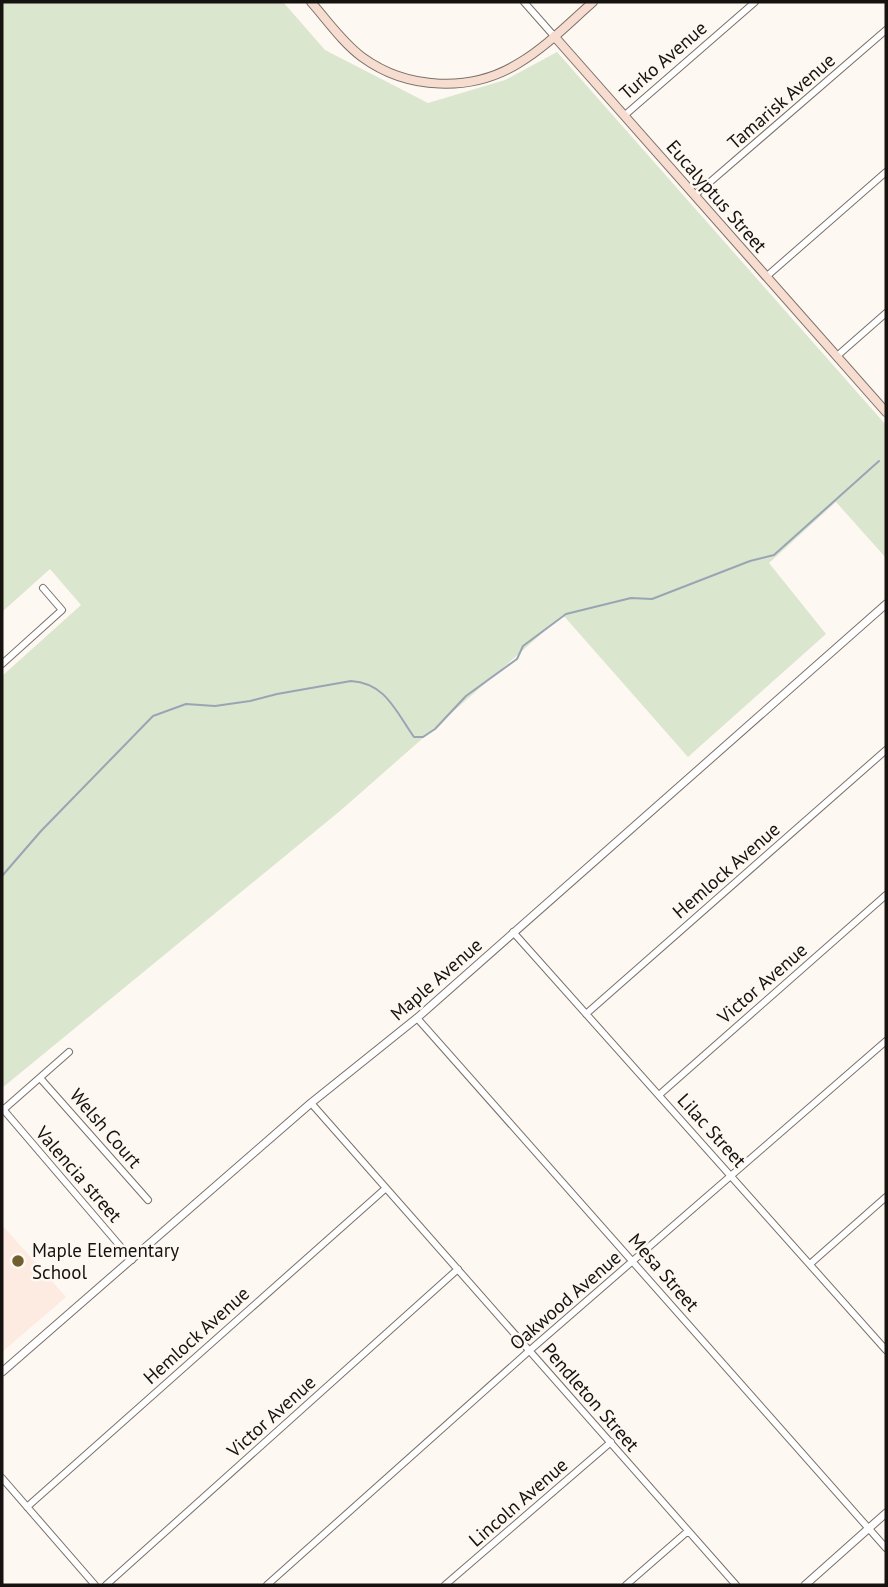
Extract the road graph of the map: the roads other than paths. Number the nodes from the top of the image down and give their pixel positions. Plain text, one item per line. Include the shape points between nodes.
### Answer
1 (311, 2) edge
2 (524, 2) edge
3 (593, 2) edge
4 (755, 2) edge
5 (886, 30) edge
6 (554, 36) junction
7 (625, 115) junction
8 (886, 172) edge
9 (695, 195) junction
10 (767, 276) junction
11 (886, 313) edge
12 (837, 356) junction
13 (886, 412) edge
14 (43, 588) dead end
15 (884, 609) edge
16 (2, 664) edge
17 (886, 750) edge
18 (886, 895) edge
19 (513, 932) junction
20 (586, 1014) junction
21 (417, 1018) junction
22 (886, 1041) edge
23 (69, 1052) dead end
24 (40, 1078) junction
25 (659, 1094) junction
26 (311, 1103) junction
27 (3, 1109) edge
28 (732, 1177) junction
29 (386, 1188) junction
30 (886, 1197) edge
31 (148, 1200) dead end
32 (132, 1260) junction
33 (634, 1261) junction
34 (810, 1264) junction
35 (458, 1269) junction
36 (530, 1350) junction
37 (886, 1350) edge
38 (2, 1372) edge
39 (611, 1443) junction
40 (2, 1479) edge
41 (27, 1507) junction
42 (886, 1513) edge
43 (869, 1528) junction
44 (688, 1531) junction
45 (886, 1548) edge
46 (95, 1585) edge
47 (106, 1585) edge
48 (267, 1585) edge
49 (445, 1585) edge
50 (626, 1585) edge
51 (736, 1585) edge
52 (805, 1585) edge

1 - 6 main road via 361,56 391,73 425,82 462,83 493,75 522,61
2 - 6 street, Eucalyptus Street
3 - 6 main road
4 - 7 street, Turko Avenue
5 - 9 street, Tamarisk Avenue
6 - 7 main road, Eucalyptus Street
7 - 9 main road, Eucalyptus Street
8 - 10 street
9 - 10 main road, Eucalyptus Street
10 - 12 main road, Eucalyptus Street
11 - 12 street
12 - 13 main road, Eucalyptus Street
14 - 16 street via 62,610
15 - 19 street, Maple Avenue
17 - 20 street, Hemlock Avenue
18 - 25 street, Victor Avenue
19 - 20 street, Lilac Street
19 - 21 street, Maple Avenue
20 - 25 street, Lilac Street
21 - 26 street, Maple Avenue
21 - 33 street, Mesa Street
22 - 28 street, Oakwood Avenue
23 - 24 street
24 - 27 street
24 - 31 street, Welsh Court
25 - 28 street, Lilac Street
26 - 29 street, Pendleton Street
26 - 32 street, Maple Avenue
27 - 32 street, Valencia street
28 - 33 street, Oakwood Avenue
28 - 34 street, Lilac Street
29 - 35 street, Pendleton Street
29 - 41 street, Hemlock Avenue
30 - 34 street
32 - 38 street, Maple Avenue
33 - 36 street, Oakwood Avenue
33 - 43 street, Mesa Street
34 - 37 street, Lilac Street
35 - 36 street, Pendleton Street
35 - 47 street, Victor Avenue
36 - 39 street, Pendleton Street
36 - 48 street, Oakwood Avenue
39 - 44 street, Pendleton Street
39 - 49 street, Lincoln Avenue
40 - 41 street
41 - 46 street
42 - 43 street
43 - 45 street, Mesa Street
43 - 52 street
44 - 50 street
44 - 51 street, Pendleton Street

